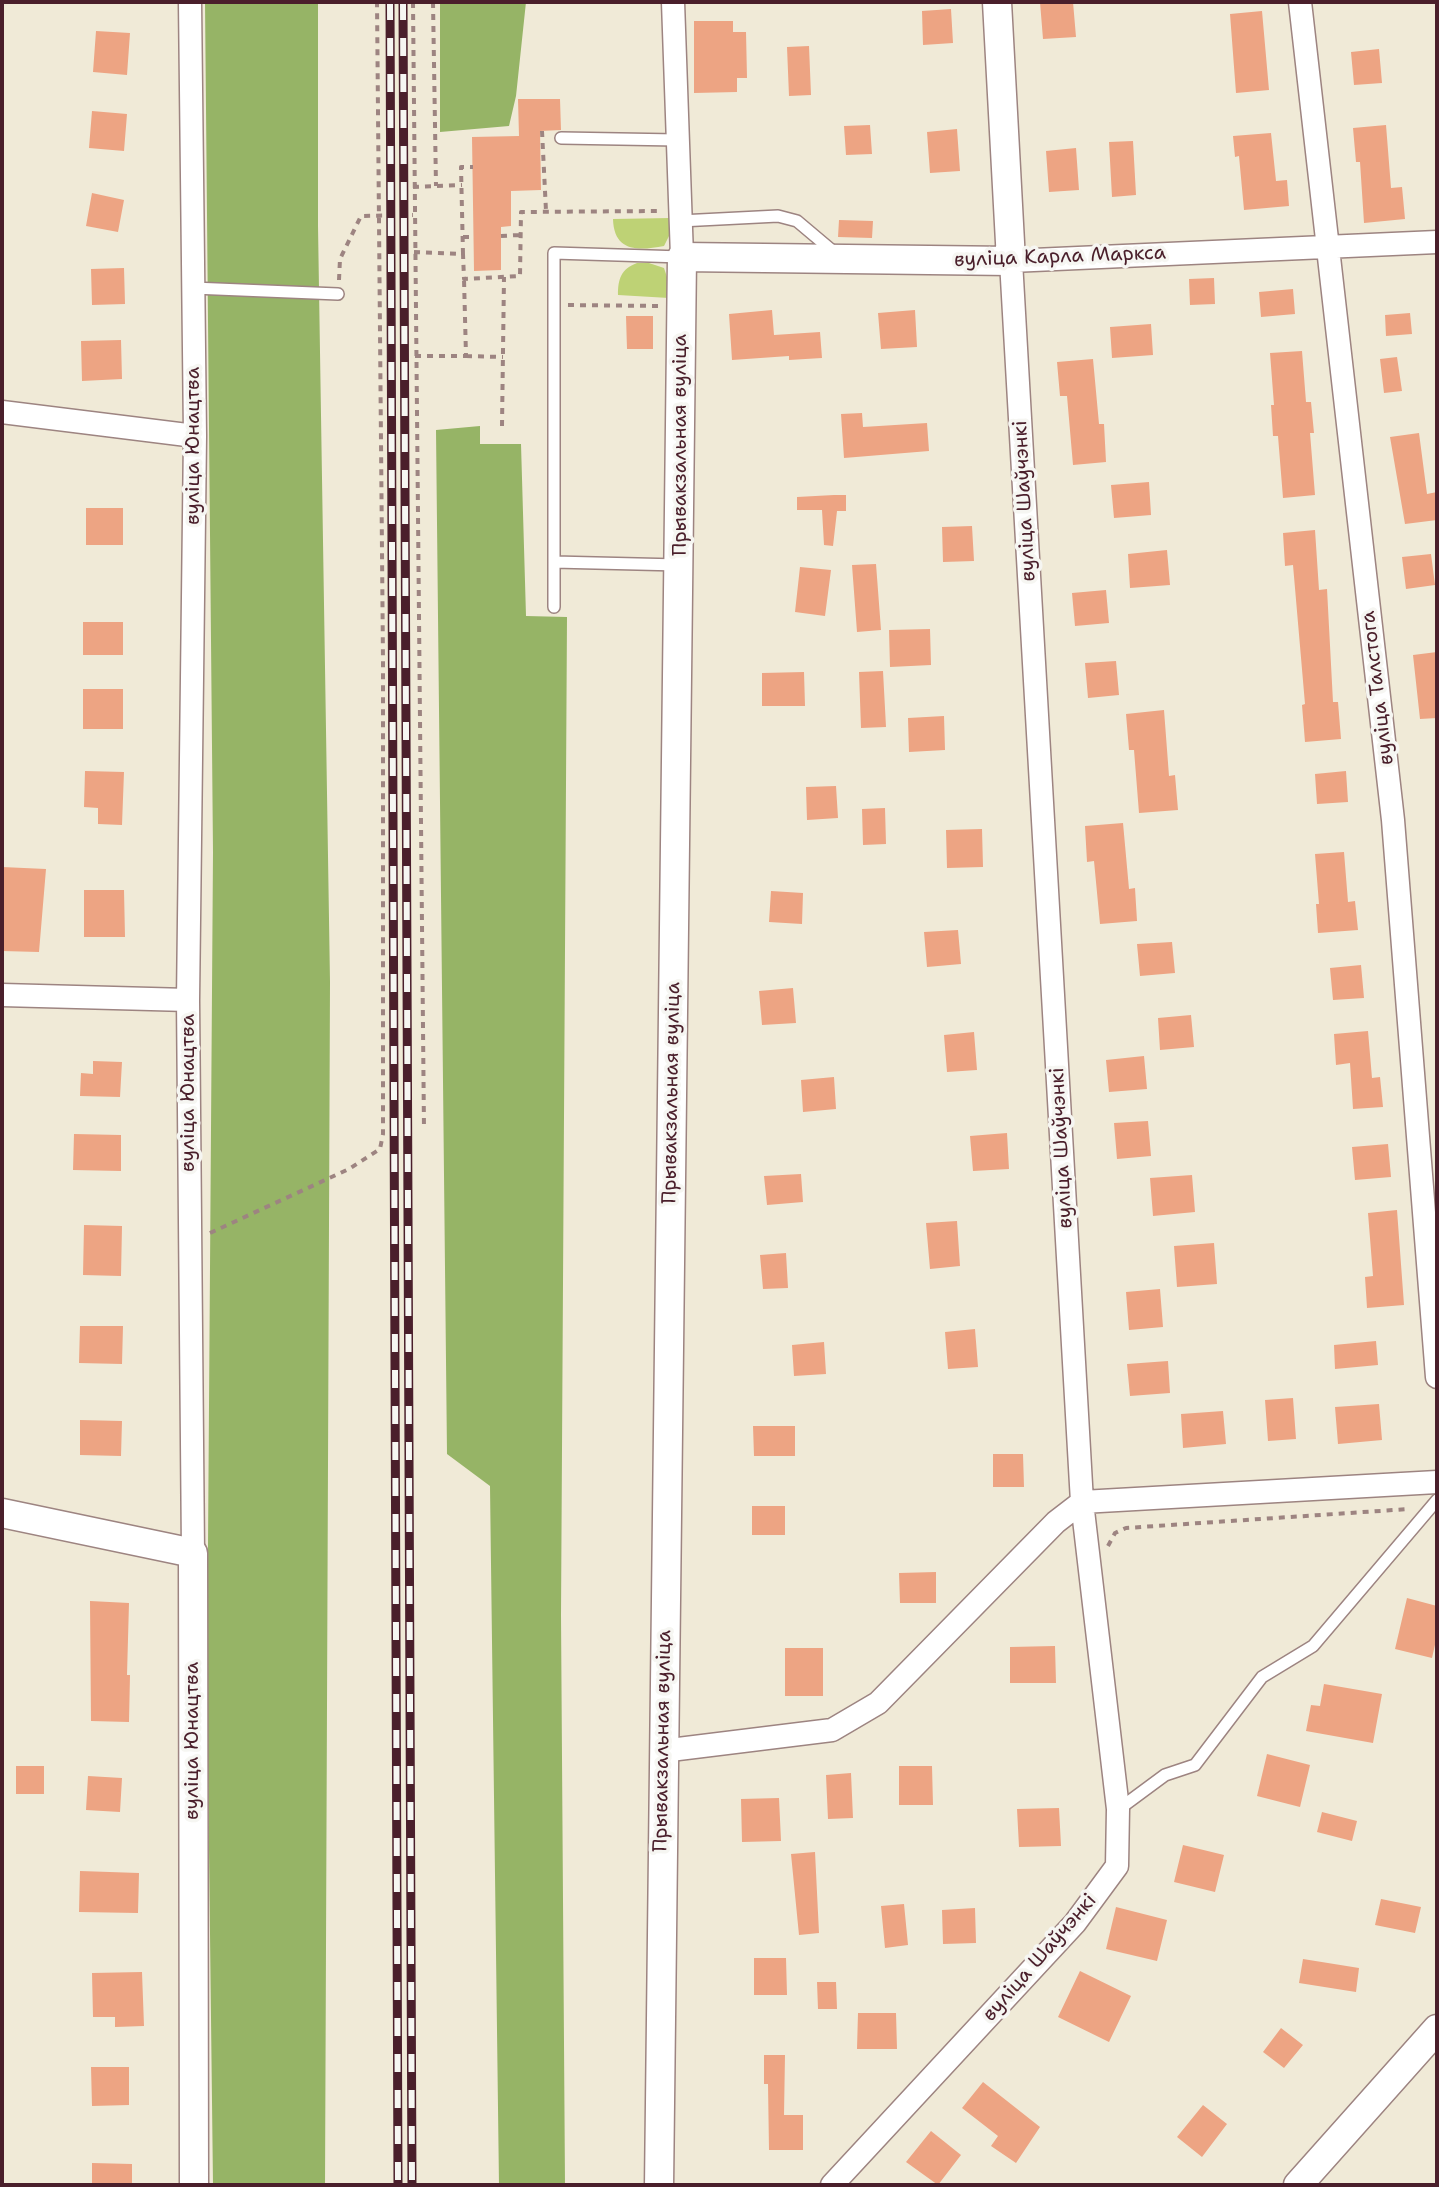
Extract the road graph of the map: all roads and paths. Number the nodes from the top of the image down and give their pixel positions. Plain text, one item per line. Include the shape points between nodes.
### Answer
1 (190, 2) edge
2 (377, 2) edge
3 (413, 2) edge
4 (433, 2) edge
5 (673, 2) edge
6 (997, 2) edge
7 (1300, 2) edge
8 (542, 131) dead end
9 (561, 138) dead end
10 (677, 140) junction
11 (473, 167) dead end
12 (462, 185) junction
13 (436, 186) junction
14 (413, 187) junction
15 (546, 211) junction
16 (413, 215) junction
17 (379, 216) junction
18 (679, 216) junction
19 (520, 235) junction
20 (501, 236) dead end
21 (463, 237) junction
22 (474, 237) dead end
23 (1437, 242) edge
24 (1328, 246) junction
25 (414, 252) junction
26 (463, 254) junction
27 (682, 257) junction
28 (845, 260) junction
29 (1011, 261) junction
30 (504, 277) junction
31 (464, 279) junction
32 (193, 288) junction
33 (338, 294) joint
34 (554, 305) junction
35 (681, 306) junction
36 (415, 356) junction
37 (466, 356) junction
38 (503, 357) junction
39 (2, 412) edge
40 (502, 426) dead end
41 (195, 436) junction
42 (554, 562) junction
43 (680, 565) junction
44 (554, 607) dead end
45 (2, 995) edge
46 (188, 1000) junction
47 (424, 1129) dead end
48 (190, 1243) junction
49 (1437, 1377) edge
50 (1437, 1482) edge
51 (1082, 1502) junction
52 (1435, 1503) edge
53 (2, 1513) edge
54 (1108, 1545) dead end
55 (193, 1553) junction
56 (662, 1751) junction
57 (1118, 1809) junction
58 (1437, 2029) edge
59 (194, 2185) edge
60 (659, 2185) edge
61 (832, 2185) edge
62 (1298, 2185) edge

1 - 32 street, вуліца Юнацтва
2 - 17 path
3 - 14 path
4 - 13 path
5 - 10 street, Прывакзальная вуліца
6 - 29 street, вуліца Шаўчэнкі
7 - 24 street, вуліца Талстога
8 - 15 path
9 - 10 lane
10 - 18 street, Прывакзальная вуліца
11 - 12 path via 461,167
12 - 13 path
12 - 21 path
13 - 14 path
14 - 16 path
15 - 18 path
15 - 19 path via 521,212
16 - 17 path
16 - 25 path
17 - 33 path via 361,216 340,259
17 - 48 path via 383,1134 380,1149 349,1169
18 - 27 street, Прывакзальная вуліца
18 - 28 lane via 778,216 797,221
19 - 20 path
19 - 30 path via 520,276
21 - 22 path
21 - 26 path
23 - 24 street, вуліца Карла Маркса
24 - 29 street, вуліца Карла Маркса
24 - 49 street, вуліца Талстога via 1393,820
25 - 26 path
25 - 36 path
26 - 31 path
27 - 28 street, вуліца Карла Маркса
27 - 34 lane via 554,253
27 - 35 street, Прывакзальная вуліца
28 - 29 street, вуліца Карла Маркса
29 - 51 street, вуліца Шаўчэнкі
30 - 31 path
30 - 38 path
31 - 37 path
32 - 33 lane
32 - 41 street, вуліца Юнацтва
34 - 35 path
34 - 42 lane
35 - 43 street, Прывакзальная вуліца
36 - 37 path
36 - 47 path
37 - 38 path
38 - 40 path
39 - 41 street
41 - 46 street, вуліца Юнацтва
42 - 43 lane
42 - 44 lane
43 - 56 street, Прывакзальная вуліца
45 - 46 street
46 - 48 street, вуліца Юнацтва
48 - 55 street, вуліца Юнацтва
50 - 51 street
51 - 56 street via 1056,1522 878,1703 844,1724 832,1730
51 - 57 street, вуліца Шаўчэнкі
52 - 54 path via 1126,1528
52 - 57 lane via 1313,1646 1262,1677 1195,1765 1165,1775
53 - 55 street
55 - 59 street, вуліца Юнацтва
56 - 60 street, Прывакзальная вуліца
57 - 61 street, вуліца Шаўчэнкі via 1117,1866 1075,1923
58 - 62 street

